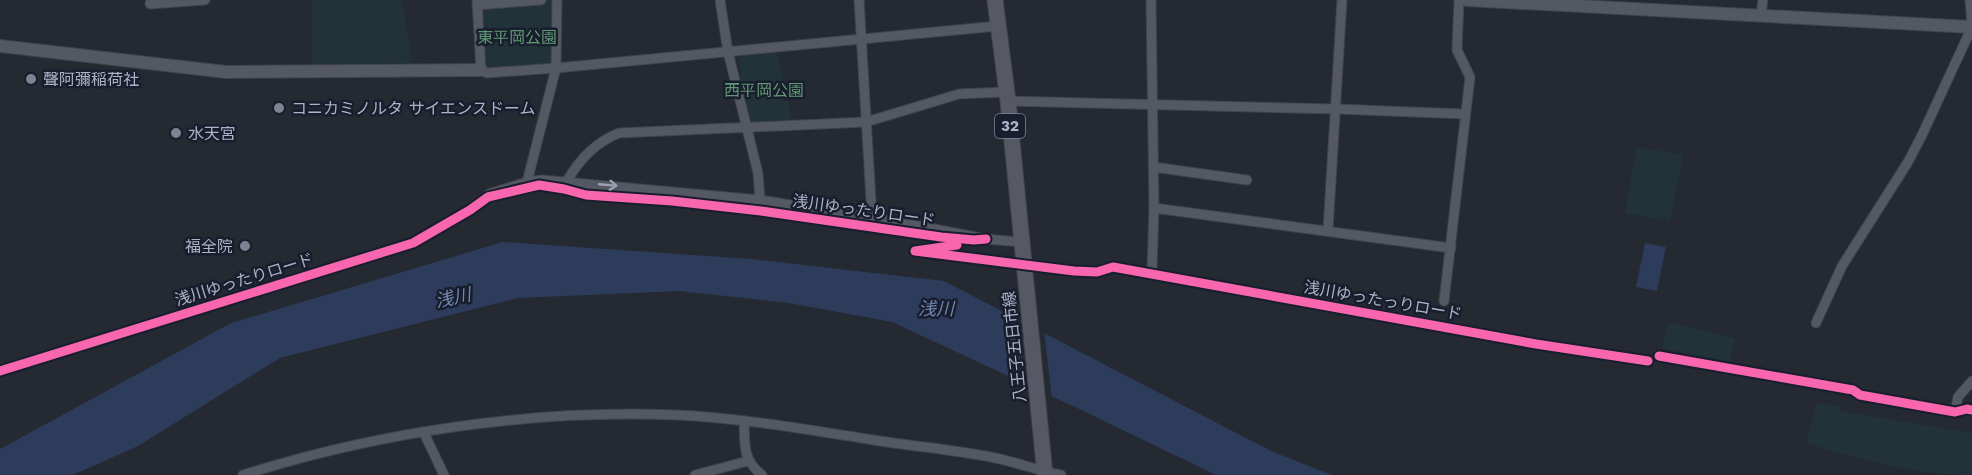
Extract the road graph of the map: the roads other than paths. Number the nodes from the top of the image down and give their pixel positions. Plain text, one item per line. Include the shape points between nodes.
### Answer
1 (151, 0) edge
2 (205, 0) edge
3 (541, 0) edge
4 (557, 0) edge
5 (720, 0) edge
6 (859, 0) edge
7 (995, 0) edge
8 (1151, 0) edge
9 (1342, 0) edge
10 (1459, 0) edge
11 (1467, 0) edge
12 (1763, 0) edge
13 (1970, 0) edge
14 (477, 3) edge
15 (1571, 3) edge
16 (1761, 14) junction
17 (998, 26) junction
18 (1972, 27) edge
19 (860, 38) junction
20 (0, 46) edge
21 (728, 52) junction
22 (556, 68) junction
23 (481, 70) junction
24 (1007, 97) junction
25 (1153, 105) junction
26 (1336, 109) junction
27 (1465, 114) junction
28 (866, 122) junction
29 (748, 127) junction
30 (1153, 167) junction
31 (1247, 180) dead end
32 (567, 181) junction
33 (527, 182) junction
34 (489, 194) dead end
35 (760, 200) junction
36 (1154, 208) junction
37 (872, 218) junction
38 (1328, 230) junction
39 (1022, 247) junction
40 (1451, 248) junction
41 (1152, 269) dead end
42 (1444, 301) dead end
43 (1816, 323) dead end
44 (1972, 381) edge
45 (1955, 412) dead end
46 (744, 421) junction
47 (424, 433) junction
48 (748, 461) junction
49 (1045, 471) edge
50 (243, 475) edge
51 (444, 475) edge
52 (695, 475) edge
53 (762, 475) edge
54 (1062, 475) edge

1 - 2 street via 150,4
3 - 14 street
4 - 22 street
5 - 21 street
6 - 19 street
7 - 17 main road, 八王子五日市線 / 32
8 - 25 street
9 - 26 street
10 - 27 street via 1457,50 1470,77
11 - 15 street
12 - 16 street
13 - 18 street
14 - 23 street
15 - 16 street
16 - 18 street
17 - 19 street
17 - 24 main road, 八王子五日市線 / 32
18 - 43 street via 1908,162 1842,266
19 - 21 street
19 - 28 street
20 - 23 street via 226,72
21 - 22 street
21 - 29 street
22 - 23 street via 487,73
22 - 33 street
24 - 25 street
24 - 28 street via 959,94
24 - 39 main road, 八王子五日市線 / 32
25 - 26 street
25 - 30 street
26 - 27 street
26 - 38 street
27 - 40 street
28 - 29 street
28 - 37 street
29 - 32 street via 619,133 596,146
29 - 35 street
30 - 31 street
30 - 36 street
32 - 33 street
32 -> 35 street
33 - 34 street
35 - 37 street
36 - 38 street
36 - 41 street
37 - 39 street
38 - 40 street
39 - 49 main road, 八王子五日市線 / 32
40 - 42 street
44 - 45 street via 1958,397
46 - 47 street via 676,415 576,415
46 - 48 street
46 - 49 street via 986,457
47 - 50 street via 332,451
47 - 51 street
48 - 52 street
48 - 53 street
49 - 54 street

